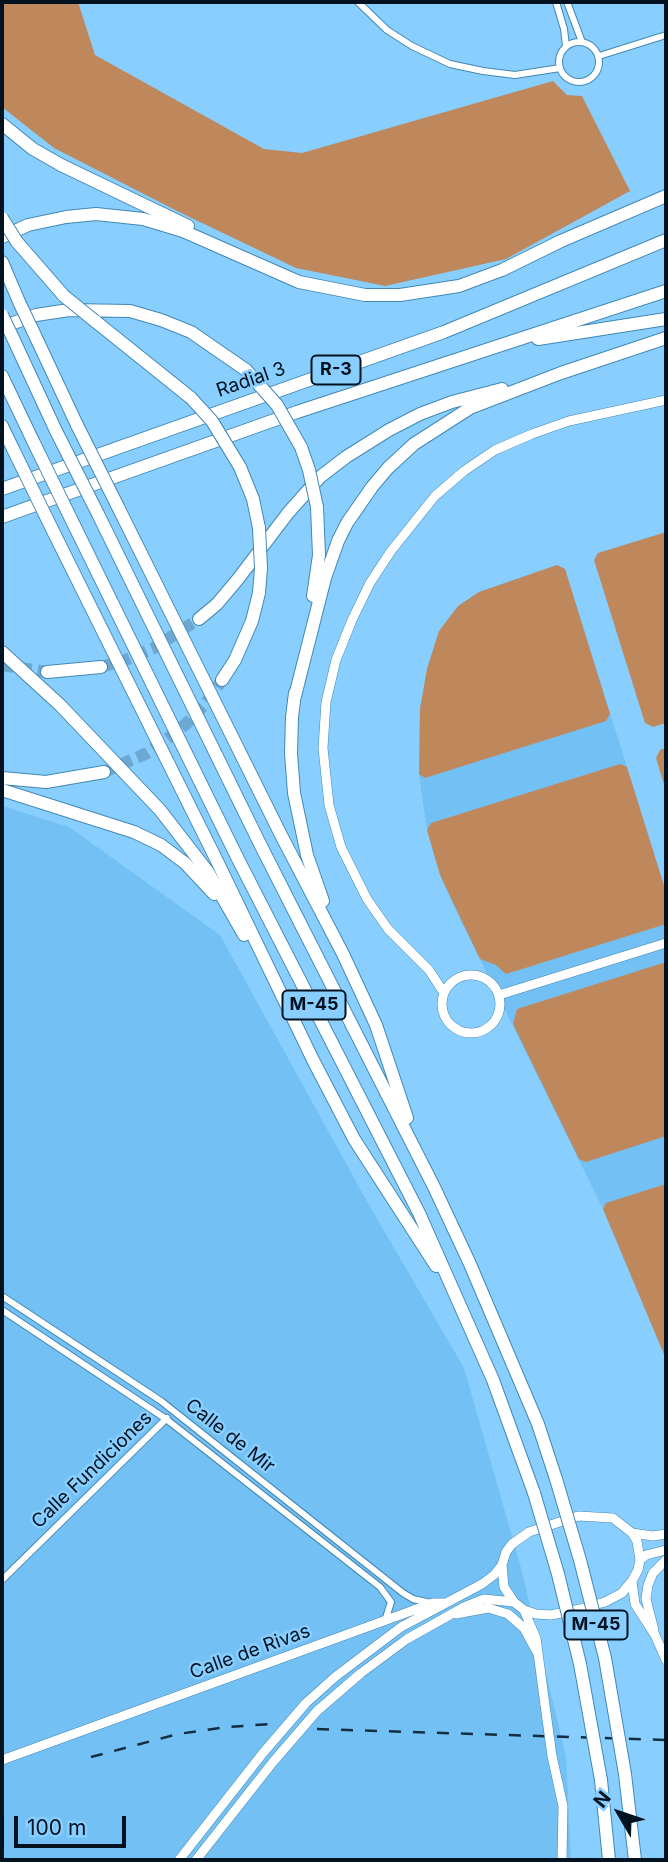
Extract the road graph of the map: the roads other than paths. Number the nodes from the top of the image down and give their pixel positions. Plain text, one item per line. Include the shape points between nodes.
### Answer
1 (358, 2) edge
2 (556, 2) edge
3 (567, 2) edge
4 (666, 35) edge
5 (582, 42) junction
6 (566, 46) junction
7 (599, 56) junction
8 (560, 68) junction
9 (2, 124) edge
10 (666, 196) edge
11 (2, 218) edge
12 (2, 237) edge
13 (666, 240) edge
14 (2, 261) edge
15 (274, 273) junction
16 (666, 291) edge
17 (2, 315) edge
18 (666, 319) edge
19 (2, 327) edge
20 (666, 338) edge
21 (499, 345) junction
22 (561, 373) junction
23 (2, 376) edge
24 (666, 400) edge
25 (2, 426) edge
26 (2, 489) edge
27 (2, 517) edge
28 (199, 619) tunnel mouth
29 (2, 652) edge
30 (100, 667) tunnel mouth
31 (47, 672) tunnel mouth
32 (222, 680) tunnel mouth
33 (294, 700) junction
34 (104, 772) tunnel mouth
35 (2, 778) edge
36 (2, 790) edge
37 (666, 943) edge
38 (250, 945) junction
39 (343, 954) junction
40 (429, 970) junction
41 (453, 981) junction
42 (444, 993) junction
43 (499, 995) junction
44 (294, 1024) junction
45 (412, 1143) junction
46 (446, 1275) junction
47 (2, 1296) edge
48 (2, 1310) edge
49 (173, 1411) junction
50 (166, 1419) junction
51 (632, 1533) junction
52 (666, 1534) edge
53 (666, 1550) edge
54 (639, 1560) junction
55 (666, 1560) edge
56 (502, 1565) junction
57 (2, 1580) edge
58 (632, 1581) junction
59 (514, 1602) junction
60 (433, 1603) junction
61 (446, 1603) junction
62 (524, 1610) junction
63 (448, 1615) junction
64 (385, 1621) junction
65 (655, 1635) junction
66 (537, 1652) junction
67 (666, 1660) edge
68 (2, 1760) edge
69 (179, 1860) edge
70 (196, 1860) edge
71 (562, 1860) edge
72 (609, 1860) edge
73 (635, 1860) edge

1 - 8 street via 387,30 450,64 515,75
2 - 6 street
3 - 5 street
4 - 7 street
5 - 6 street
5 - 7 street
6 - 8 street
7 - 8 street via 596,73 585,81 571,80
9 - 15 highway via 61,165 237,250
10 - 15 highway via 459,286 365,295
11 - 32 highway, bridge via 64,296 191,398 212,421 240,467 259,528 259,593 252,621
12 - 15 highway via 28,225 65,217 96,214 143,219
13 - 26 highway, Radial 3 / R-3 via 444,332
14 - 39 highway, bridge via 76,425
16 - 21 highway, R-3
17 - 45 highway, M-45, bridge via 254,832
18 - 21 highway
19 - 33 highway, bridge via 69,310 130,312 161,320 191,331 246,370 277,405 301,447 317,507 319,555
20 - 22 highway
21 - 27 highway, R-3
22 - 28 highway via 420,414 346,457 312,486 224,596
22 - 33 highway via 460,415 414,444 372,487 347,523 324,578
23 - 46 highway, M-45, bridge
24 - 40 street via 569,421 532,434 495,450 464,471 409,527 370,583 352,620 326,702 323,748 329,804 341,847 367,900 388,929
25 - 44 highway, bridge
29 - 38 highway via 60,705 160,810 208,872
30 - 31 highway
33 - 39 highway via 291,753 296,804 307,855
34 - 35 highway via 46,782
36 - 38 highway via 112,824 161,845 206,884
37 - 43 street
38 - 44 highway
39 - 45 highway via 376,1025
40 - 41 street
40 - 42 street
41 - 42 street
41 - 43 street via 468,975 484,977
42 - 43 street via 444,1015 453,1027 466,1033 481,1032 495,1022
44 - 46 highway via 354,1139 435,1265
45 - 73 highway, M-45, bridge via 470,1264 538,1424 556,1479 604,1658
46 - 72 highway, M-45, bridge via 497,1391 558,1574 601,1780
47 - 49 street, Calle de Mir
48 - 50 street, Calle de Mir
49 - 50 street, Calle Fundiciones
49 - 60 street, Calle de Mir via 403,1593
50 - 57 street, Calle Fundiciones
50 - 64 street, Calle de Mir via 380,1587 391,1602
51 - 52 street
51 - 54 street
51 - 56 street via 613,1518 578,1516 519,1537
53 - 54 street
54 - 58 street
55 - 65 street via 648,1585 646,1599
56 - 59 street via 504,1587
56 - 61 street, Calle de Rivas via 482,1584
58 - 62 street via 622,1593 580,1609 551,1615
58 - 65 street via 635,1604
59 - 62 street
59 - 63 street via 484,1599
60 - 61 street, Calle de Rivas
60 - 64 street, Calle de Rivas
61 - 69 street via 377,1644 306,1703
62 - 66 street
63 - 66 street via 488,1608 508,1614 524,1628
63 - 70 street via 382,1657 317,1711
64 - 68 street, Calle de Rivas
65 - 67 street
66 - 71 street, bridge via 563,1806

